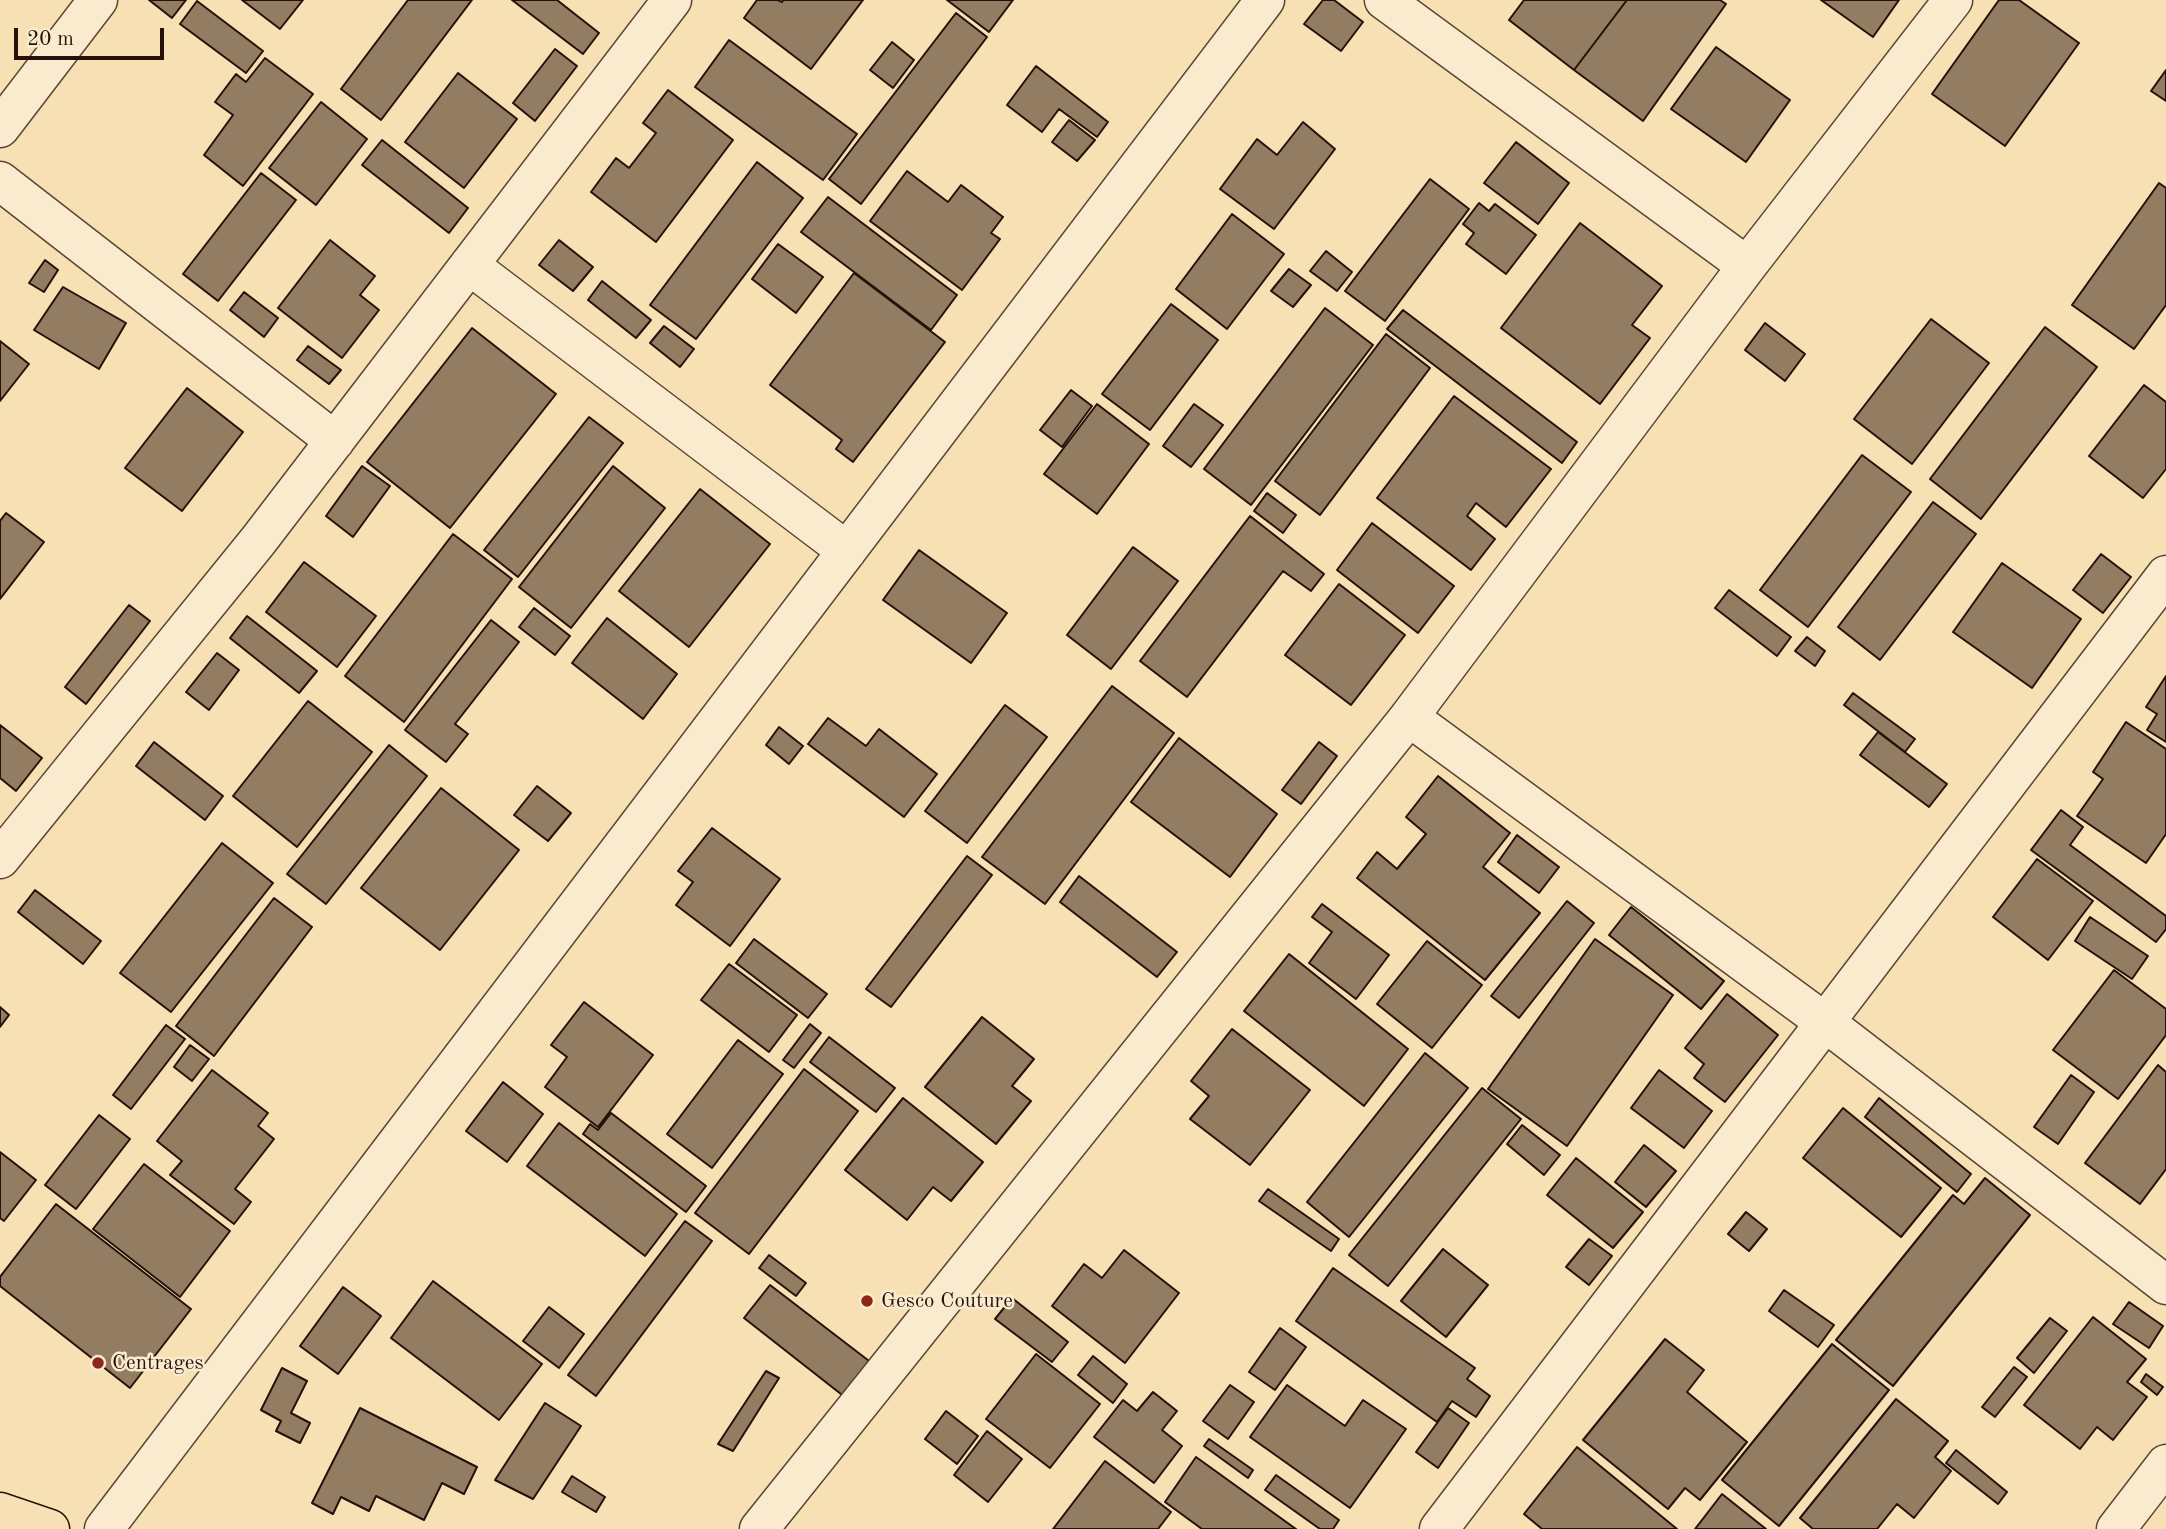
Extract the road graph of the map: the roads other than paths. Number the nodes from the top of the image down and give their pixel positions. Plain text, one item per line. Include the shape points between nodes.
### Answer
1 (98, 0) edge
2 (672, 0) edge
3 (1265, 0) edge
4 (1384, 0) edge
5 (1953, 0) edge
6 (0, 128) edge
7 (0, 181) edge
8 (469, 265) junction
9 (1747, 265) junction
10 (335, 441) junction
11 (847, 551) junction
12 (2166, 575) edge
13 (1409, 717) junction
14 (0, 859) edge
15 (1826, 1023) junction
16 (2166, 1285) edge
17 (2166, 1464) edge
18 (0, 1513) edge
19 (50, 1529) edge
20 (104, 1529) edge
21 (759, 1529) edge
22 (1439, 1529) edge
23 (2116, 1529) edge

1 - 6 street
2 - 8 street
3 - 11 street
4 - 9 street
5 - 9 street
7 - 10 street
8 - 10 street
8 - 11 street
9 - 13 street
10 - 14 street
11 - 20 street
12 - 15 street
13 - 15 street
13 - 21 street
15 - 16 street
15 - 22 street
17 - 23 street
18 - 19 main road

